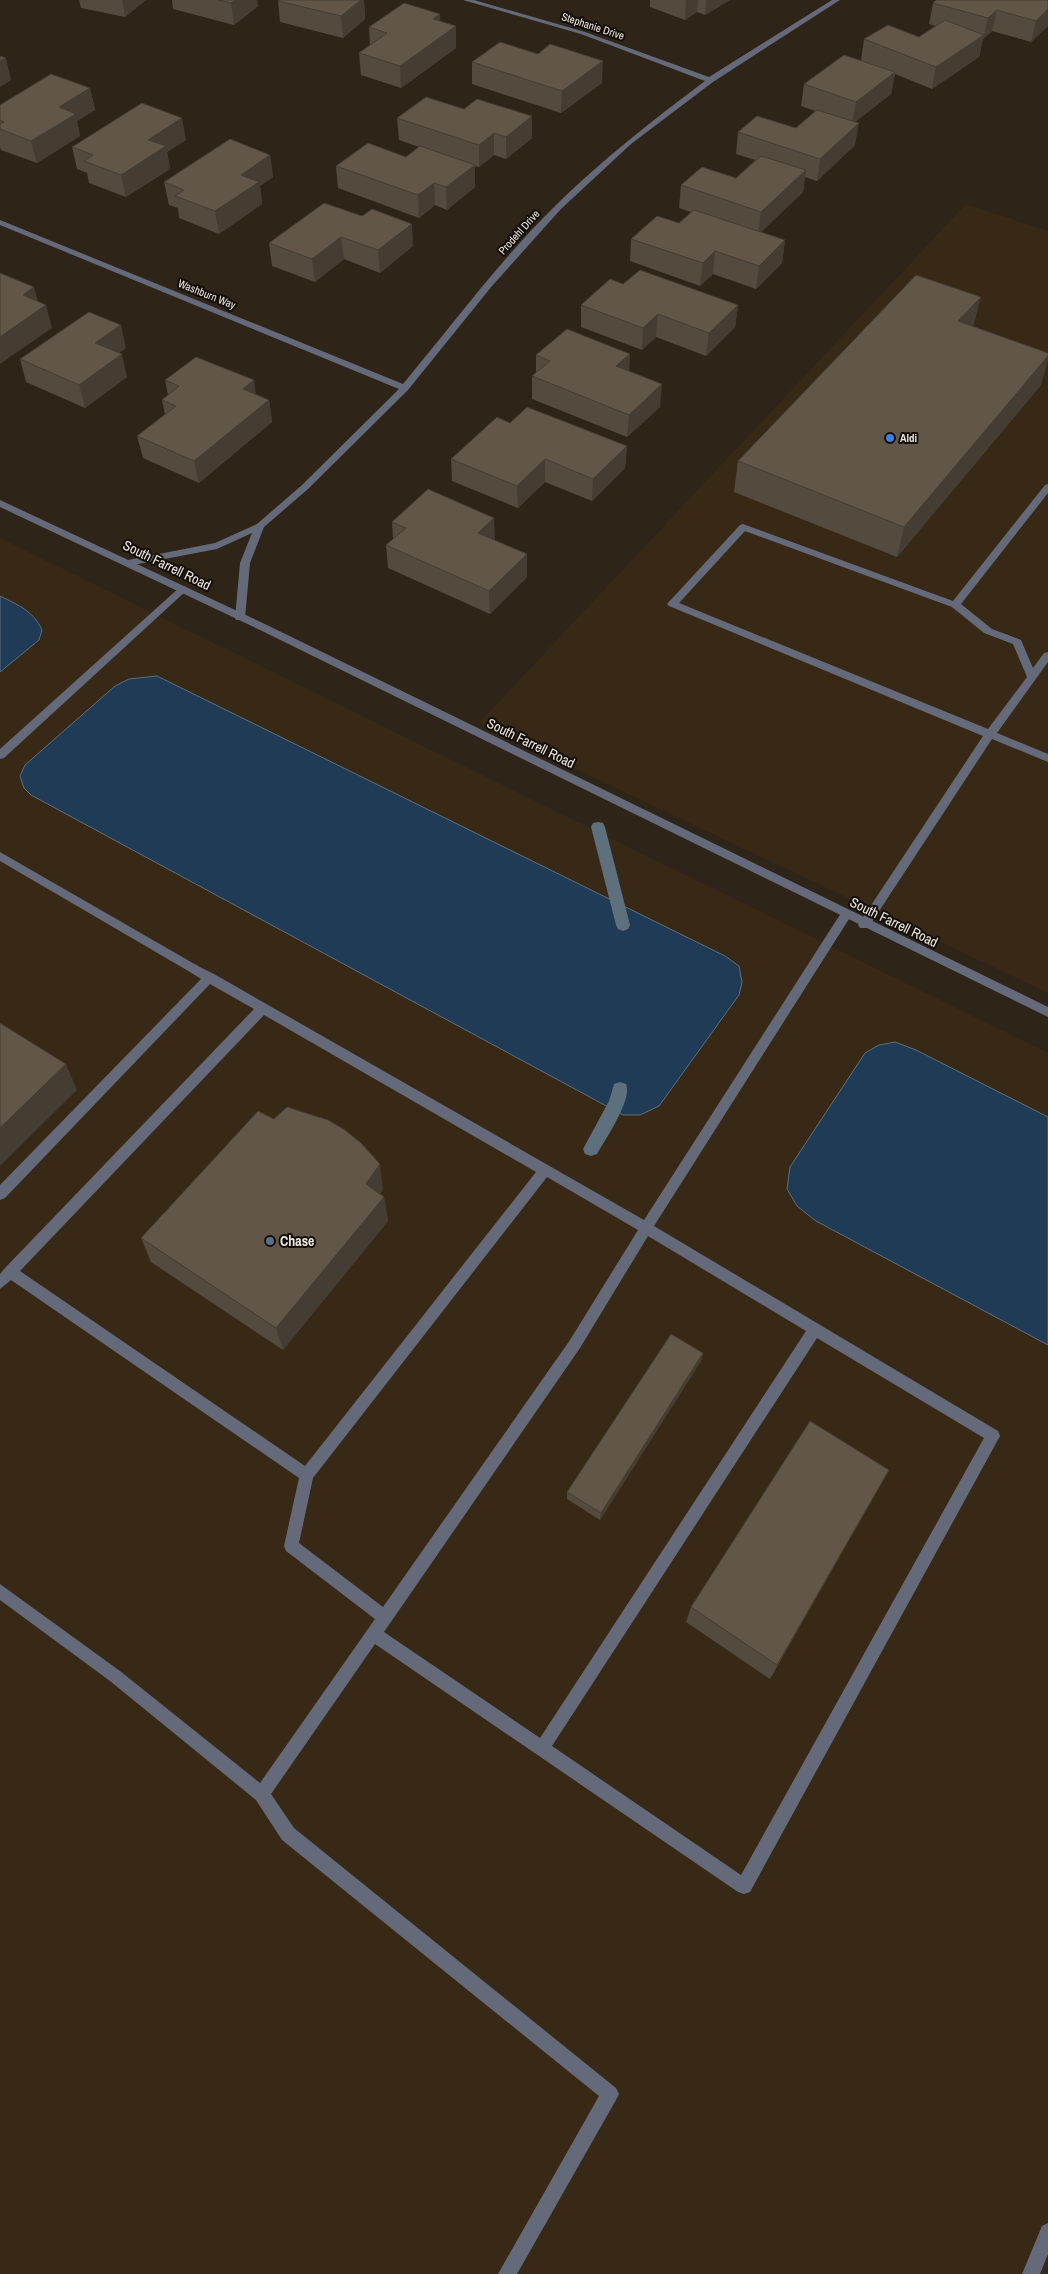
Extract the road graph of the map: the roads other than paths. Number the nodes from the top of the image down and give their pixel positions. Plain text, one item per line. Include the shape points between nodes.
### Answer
1 (466, 0) edge
2 (837, 0) edge
3 (710, 80) junction
4 (0, 222) edge
5 (405, 388) junction
6 (1048, 487) edge
7 (0, 503) edge
8 (260, 526) junction
9 (128, 562) junction
10 (183, 589) junction
11 (955, 605) junction
12 (240, 618) junction
13 (1048, 655) edge
14 (1032, 677) junction
15 (990, 734) junction
16 (0, 756) edge
17 (1048, 758) edge
18 (0, 856) edge
19 (846, 916) junction
20 (864, 925) junction
21 (210, 978) junction
22 (263, 1008) junction
23 (1048, 1012) edge
24 (545, 1170) junction
25 (0, 1194) edge
26 (646, 1228) junction
27 (5, 1278) edge
28 (815, 1330) junction
29 (307, 1475) junction
30 (0, 1591) edge
31 (385, 1618) junction
32 (374, 1634) junction
33 (542, 1748) junction
34 (262, 1794) junction
35 (1048, 2232) edge
36 (507, 2274) edge
37 (1031, 2274) edge

1 - 3 street, Stephanie Drive via 583,33
2 - 3 street, Prodehl Drive
3 - 5 street, Prodehl Drive via 628,142 558,206 488,284
4 - 5 street, Washburn Way
5 - 8 street, Prodehl Drive via 305,487
6 - 11 street
7 - 9 street, South Farrell Road
8 - 9 street, Prodehl Drive via 216,546
8 - 12 street, Prodehl Drive via 245,563
9 - 10 street, South Farrell Road
10 - 12 street, South Farrell Road
10 - 16 street
11 - 14 street via 988,631 1017,642
11 - 15 street via 744,527 672,604
12 - 19 street, South Farrell Road
13 - 14 street
14 - 15 street
15 - 17 street
15 - 20 street
18 - 21 street
19 - 20 street, South Farrell Road
19 - 26 street
20 - 23 street, South Farrell Road
21 - 22 street
21 - 25 street
22 - 24 street
22 - 27 street
24 - 26 street
24 - 29 street
26 - 28 street
26 - 31 street via 575,1344
27 - 29 street
28 - 33 street
28 - 33 street via 993,1436 744,1886
29 - 31 street via 291,1546
30 - 34 street via 115,1676
31 - 32 street
32 - 33 street
32 - 34 street
34 - 36 street via 288,1834 610,2094
35 - 37 street

